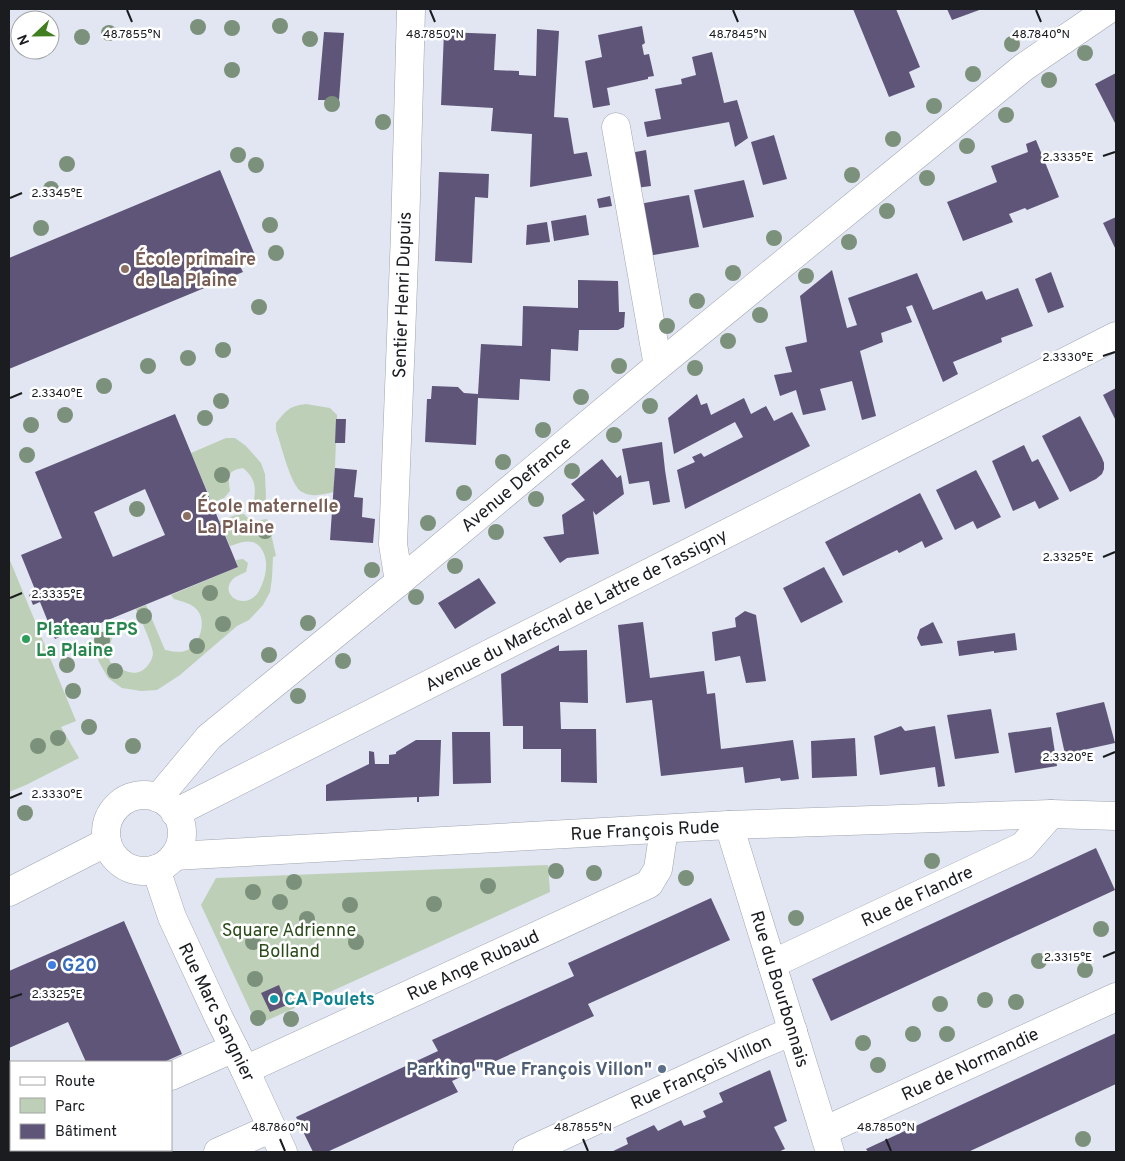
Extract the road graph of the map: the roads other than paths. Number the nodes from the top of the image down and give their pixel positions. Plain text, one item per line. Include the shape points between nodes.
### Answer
1 (411, 9) edge
2 (1109, 9) edge
3 (616, 127) dead end
4 (1116, 336) edge
5 (658, 366) junction
6 (399, 582) junction
7 (166, 805) junction
8 (1051, 814) junction
9 (1116, 816) edge
10 (729, 825) junction
11 (664, 829) junction
12 (107, 842) junction
13 (165, 862) junction
14 (9, 892) edge
15 (772, 964) junction
16 (1116, 997) edge
17 (793, 1031) junction
18 (240, 1059) junction
19 (172, 1076) edge
20 (272, 1128) junction
21 (827, 1142) edge
22 (218, 1152) edge
23 (284, 1152) edge
24 (527, 1152) edge

1 - 6 street, Sentier Henri Dupuis via 393,544
2 - 5 street, Avenue Defrance via 1024,67
3 - 5 street
4 - 7 street, Avenue du Maréchal de Lattre de Tassigny via 976,408
5 - 6 street, Avenue Defrance
6 - 7 street, Avenue Defrance via 209,737
7 - 12 street via 146,795 135,796 119,804 109,818
7 - 13 street via 180,824 182,835 180,846
8 - 9 street, Rue François Rude
8 - 10 street, Rue François Rude
8 - 15 street, Rue de Flandre via 1023,846
10 - 11 street, Rue François Rude
10 - 15 street, Rue du Bourbonnais
11 - 13 street, Rue François Rude
11 - 18 street, Rue Ange Rubaud via 658,869 649,884
12 - 13 street via 111,853 130,869 143,871
12 - 14 street
13 - 18 street, Rue Marc Sangnier via 172,917
15 - 17 street, Rue du Bourbonnais
16 - 21 street, Rue de Normandie
17 - 21 street, Rue du Bourbonnais
17 - 24 street, Rue François Villon
18 - 19 street, Rue Ange Rubaud
18 - 20 street, Rue Marc Sangnier
20 - 22 street
20 - 23 street, Rue Marc Sangnier

